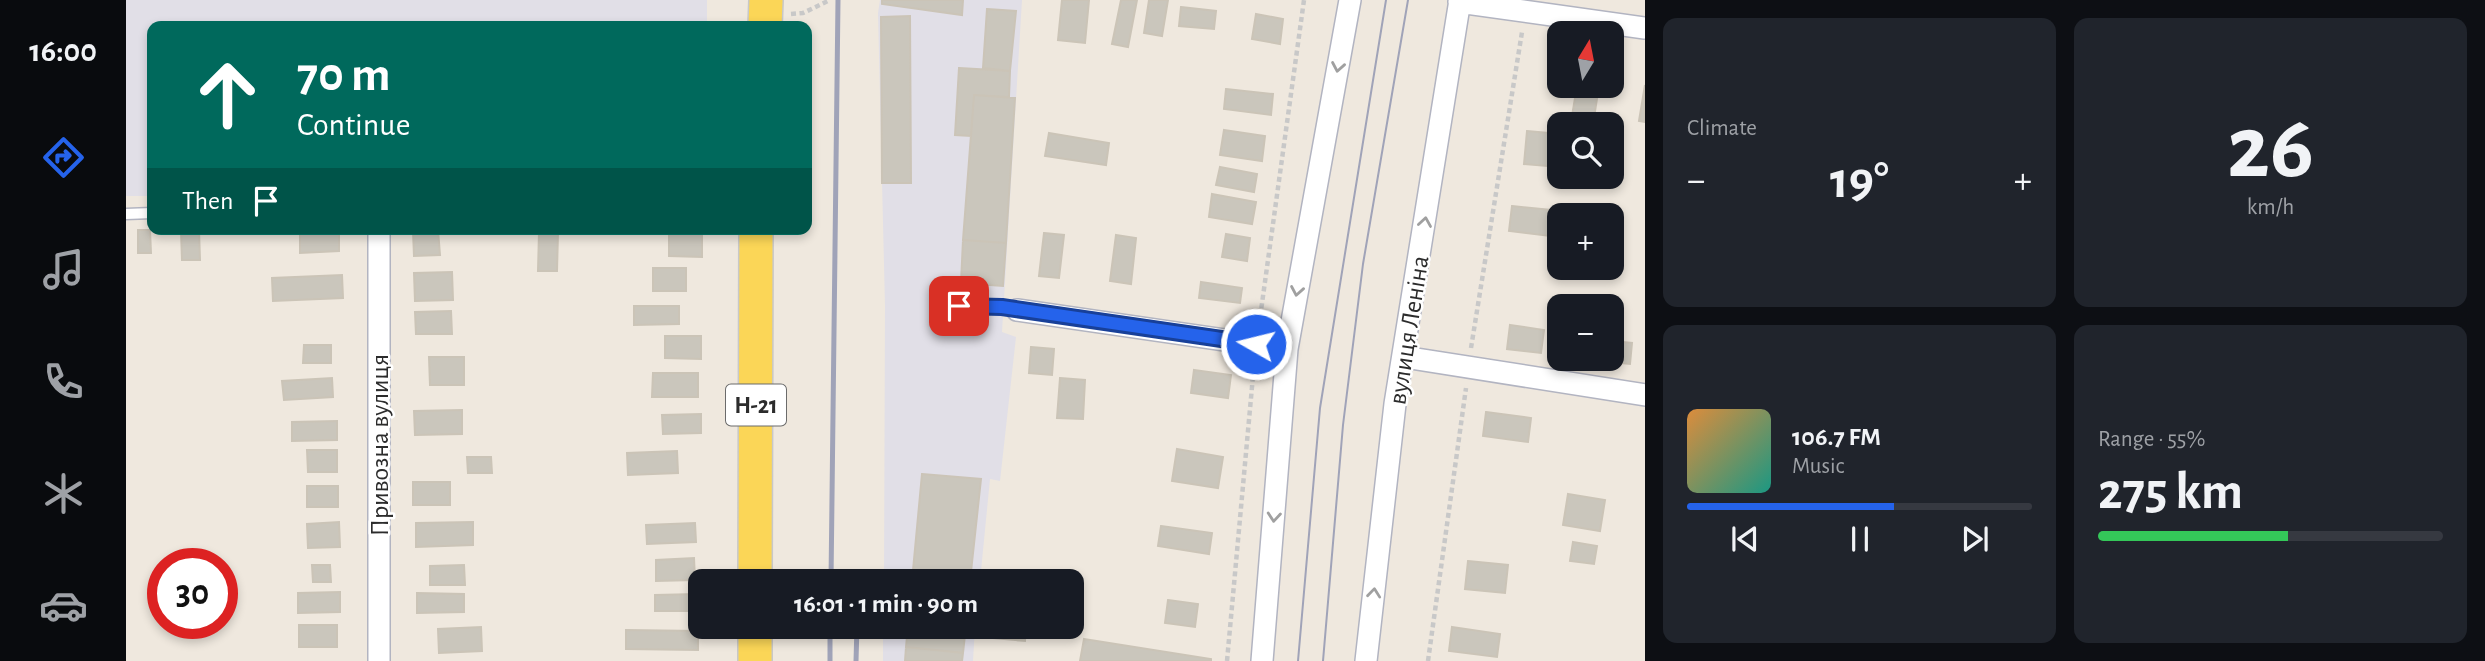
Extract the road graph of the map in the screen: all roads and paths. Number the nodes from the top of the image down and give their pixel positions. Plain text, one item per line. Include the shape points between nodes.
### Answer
1 (830, 0) edge
2 (1342, 0) edge
3 (1350, 0) edge
4 (1460, 1) edge
5 (1525, 10) junction
6 (766, 14) edge
7 (1645, 28) edge
8 (126, 214) edge
9 (147, 214) edge
10 (379, 235) edge
11 (756, 235) edge
12 (959, 306) dead end
13 (1017, 310) joint
14 (1287, 349) junction
15 (1404, 357) junction
16 (1469, 365) junction
17 (1645, 396) edge
18 (755, 569) edge
19 (755, 639) edge
20 (379, 661) edge
21 (755, 661) edge
22 (1262, 661) edge
23 (1366, 661) edge
24 (1428, 661) edge

1 - 6 path via 803,13
2 - 3 street
3 -> 14 street
4 - 5 street
15 -> 4 street, вулиця Леніна
5 - 7 street
5 - 16 path
8 - 9 lane
10 - 20 street, Привозна вулиця
11 - 18 main road, Н-21
12 - 13 lane
13 - 14 street
14 -> 22 street
15 - 16 street
23 -> 15 street, вулиця Леніна
16 - 17 street
16 - 24 path
19 - 21 main road

